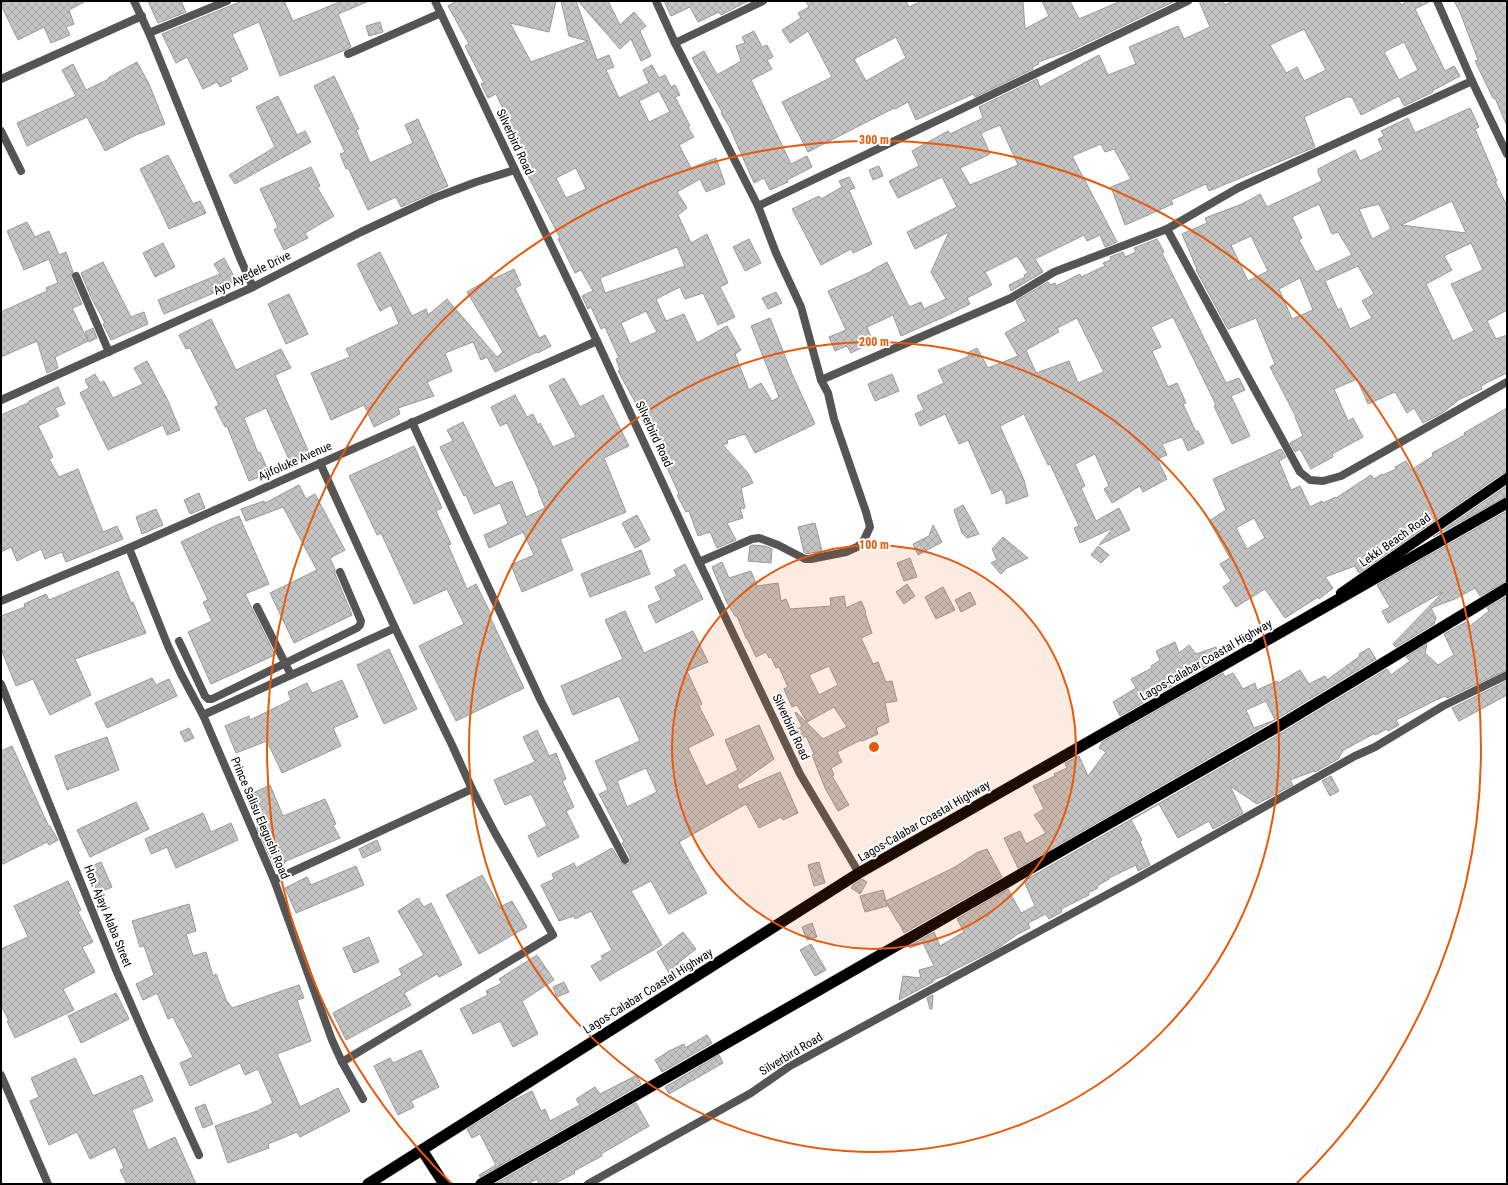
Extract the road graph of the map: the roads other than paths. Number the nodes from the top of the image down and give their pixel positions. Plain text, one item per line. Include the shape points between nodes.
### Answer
1 (134, 1) edge
2 (226, 1) edge
3 (435, 1) edge
4 (656, 1) edge
5 (763, 1) edge
6 (1188, 1) edge
7 (1437, 1) edge
8 (441, 12) junction
9 (142, 16) junction
10 (149, 33) junction
11 (675, 43) junction
12 (348, 54) dead end
13 (1, 79) edge
14 (1472, 81) junction
15 (1, 131) edge
16 (1507, 154) edge
17 (515, 170) junction
18 (21, 171) dead end
19 (758, 206) junction
20 (1167, 229) junction
21 (76, 276) dead end
22 (253, 287) junction
23 (597, 341) junction
24 (109, 352) junction
25 (821, 380) junction
26 (1507, 382) edge
27 (1, 400) edge
28 (412, 422) junction
29 (320, 463) junction
30 (1507, 478) edge
31 (1507, 503) edge
32 (129, 548) junction
33 (699, 562) junction
34 (340, 572) dead end
35 (1507, 588) edge
36 (1, 601) edge
37 (257, 607) dead end
38 (1298, 623) junction
39 (395, 628) junction
40 (179, 641) dead end
41 (285, 663) junction
42 (291, 675) junction
43 (1507, 675) edge
44 (1, 684) edge
45 (203, 715) junction
46 (472, 789) junction
47 (625, 860) dead end
48 (859, 873) junction
49 (274, 880) junction
50 (342, 1062) junction
51 (1, 1075) edge
52 (362, 1099) dead end
53 (422, 1150) junction
54 (199, 1155) dead end
55 (48, 1184) edge
56 (368, 1184) edge
57 (444, 1184) edge
58 (481, 1184) edge
59 (588, 1184) edge

1 - 9 street
2 - 10 street
3 - 8 street, Silverbird Road
4 - 11 street
5 - 11 street
6 - 19 street
7 - 14 street
8 - 12 street
8 - 17 street, Silverbird Road
9 - 10 street
9 - 13 street
10 - 22 street
11 - 19 street
14 - 16 street
14 - 20 street via 1238,188
15 - 18 street
17 - 22 street, Ayo Ayedele Drive via 434,198
17 - 23 street, Silverbird Road
19 - 25 street via 801,307
20 - 25 street via 1054,272 1011,298
20 - 26 street via 1300,472 1310,480 1323,481 1341,476
21 - 24 street
22 - 24 street, Ayo Ayedele Drive
23 - 28 street, Ajifoluke Avenue
23 - 33 street, Silverbird Road
24 - 27 street, Ayo Ayedele Drive
25 - 33 street via 828,393 868,519 870,527 863,542 846,552 805,559 759,538
28 - 29 street, Ajifoluke Avenue
28 - 47 street via 541,701
29 - 32 street, Ajifoluke Avenue
29 - 39 street
30 - 38 main road, Lekki Beach Road
31 - 38 highway, Lagos-Calabar Coastal Highway
32 - 36 street, Ajifoluke Avenue
32 - 45 street, Prince Salisu Elegushi Road via 181,674
33 - 48 street, Silverbird Road via 800,774
34 - 41 street via 361,621 360,625
35 - 58 highway via 1279,726
37 - 41 street
38 - 48 highway, Lagos-Calabar Coastal Highway
39 - 42 street
39 - 46 street
40 - 41 street via 205,696 212,699
41 - 42 street
42 - 45 street
43 - 59 street, Silverbird Road via 1443,706 1375,748 1355,756 1009,949 790,1066 751,1093
44 - 54 street, Hon. Ajayi Alaba Street via 116,970
45 - 49 street, Prince Salisu Elegushi Road
46 - 49 street
46 - 50 street via 553,934
48 - 53 highway, Lagos-Calabar Coastal Highway
49 - 50 street, Prince Salisu Elegushi Road
50 - 52 street, Prince Salisu Elegushi Road
51 - 55 street
53 - 56 highway, Lagos-Calabar Coastal Highway
53 - 57 highway

